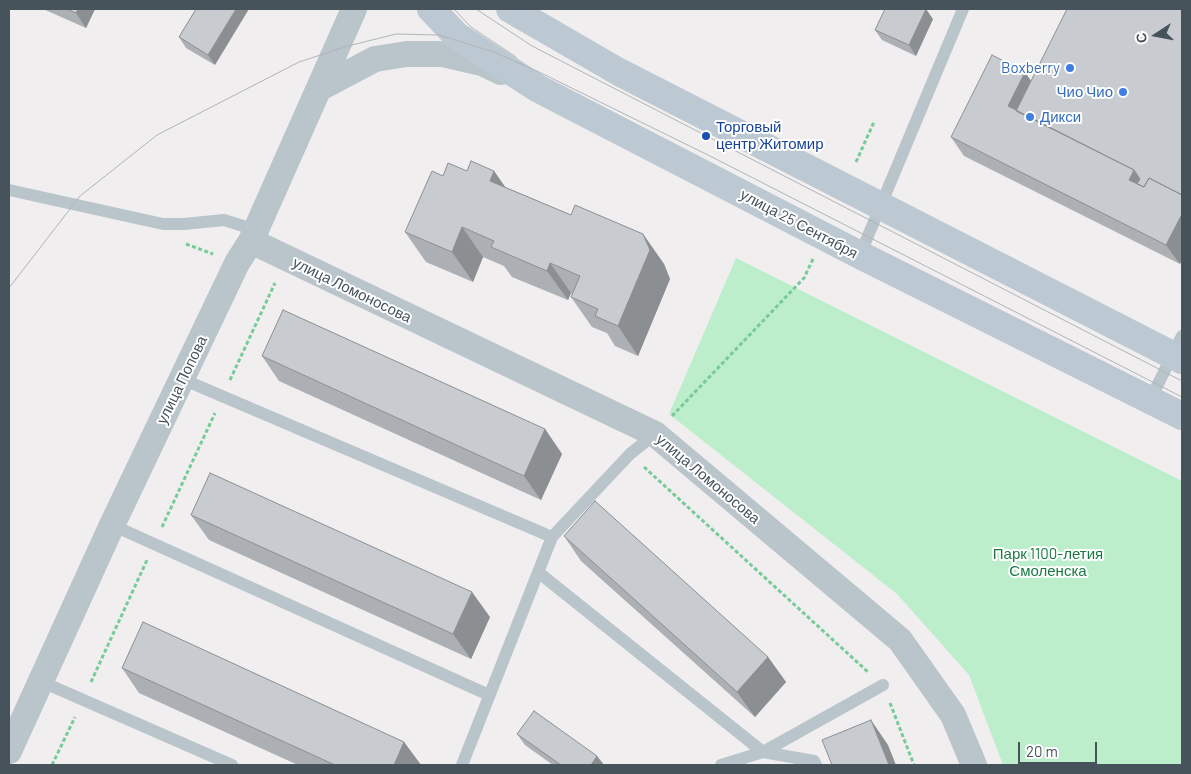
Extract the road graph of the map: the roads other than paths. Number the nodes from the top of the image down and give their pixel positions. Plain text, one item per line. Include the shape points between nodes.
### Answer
1 (354, 9) edge
2 (431, 9) edge
3 (510, 9) edge
4 (963, 9) edge
5 (320, 88) junction
6 (538, 88) junction
7 (9, 190) edge
8 (880, 207) junction
9 (253, 235) junction
10 (860, 255) junction
11 (1179, 351) edge
12 (182, 379) junction
13 (1150, 400) junction
14 (1182, 416) edge
15 (655, 434) junction
16 (112, 525) junction
17 (552, 537) junction
18 (538, 572) junction
19 (40, 681) junction
20 (883, 685) road end
21 (489, 695) junction
22 (9, 751) edge
23 (762, 752) junction
24 (232, 765) edge
25 (462, 765) edge
26 (721, 765) edge
27 (816, 765) edge
28 (974, 765) edge

1 - 5 street, улица Попова
2 - 6 main road, улица 25 Сентября via 457,36
3 - 8 main road via 619,72
4 - 8 lane
5 - 6 street via 376,59 407,54 434,54 482,63
5 - 9 street, улица Попова
6 - 10 main road, улица 25 Сентября
7 - 9 lane via 163,224 224,220
8 - 10 lane
8 - 11 main road
9 - 12 street, улица Попова
9 - 15 street, улица Ломоносова
10 - 13 main road, улица 25 Сентября
11 - 13 lane
12 - 16 street, улица Попова
12 - 17 lane
13 - 14 main road, улица 25 Сентября
15 - 17 lane via 630,454
15 - 28 street, улица Ломоносова via 900,640 954,715
16 - 19 street, улица Попова
16 - 21 lane
17 - 18 lane
18 - 21 lane
18 - 23 lane
19 - 22 street, улица Попова
19 - 24 lane
20 - 23 lane
21 - 25 lane
23 - 26 lane
23 - 27 lane via 814,760

